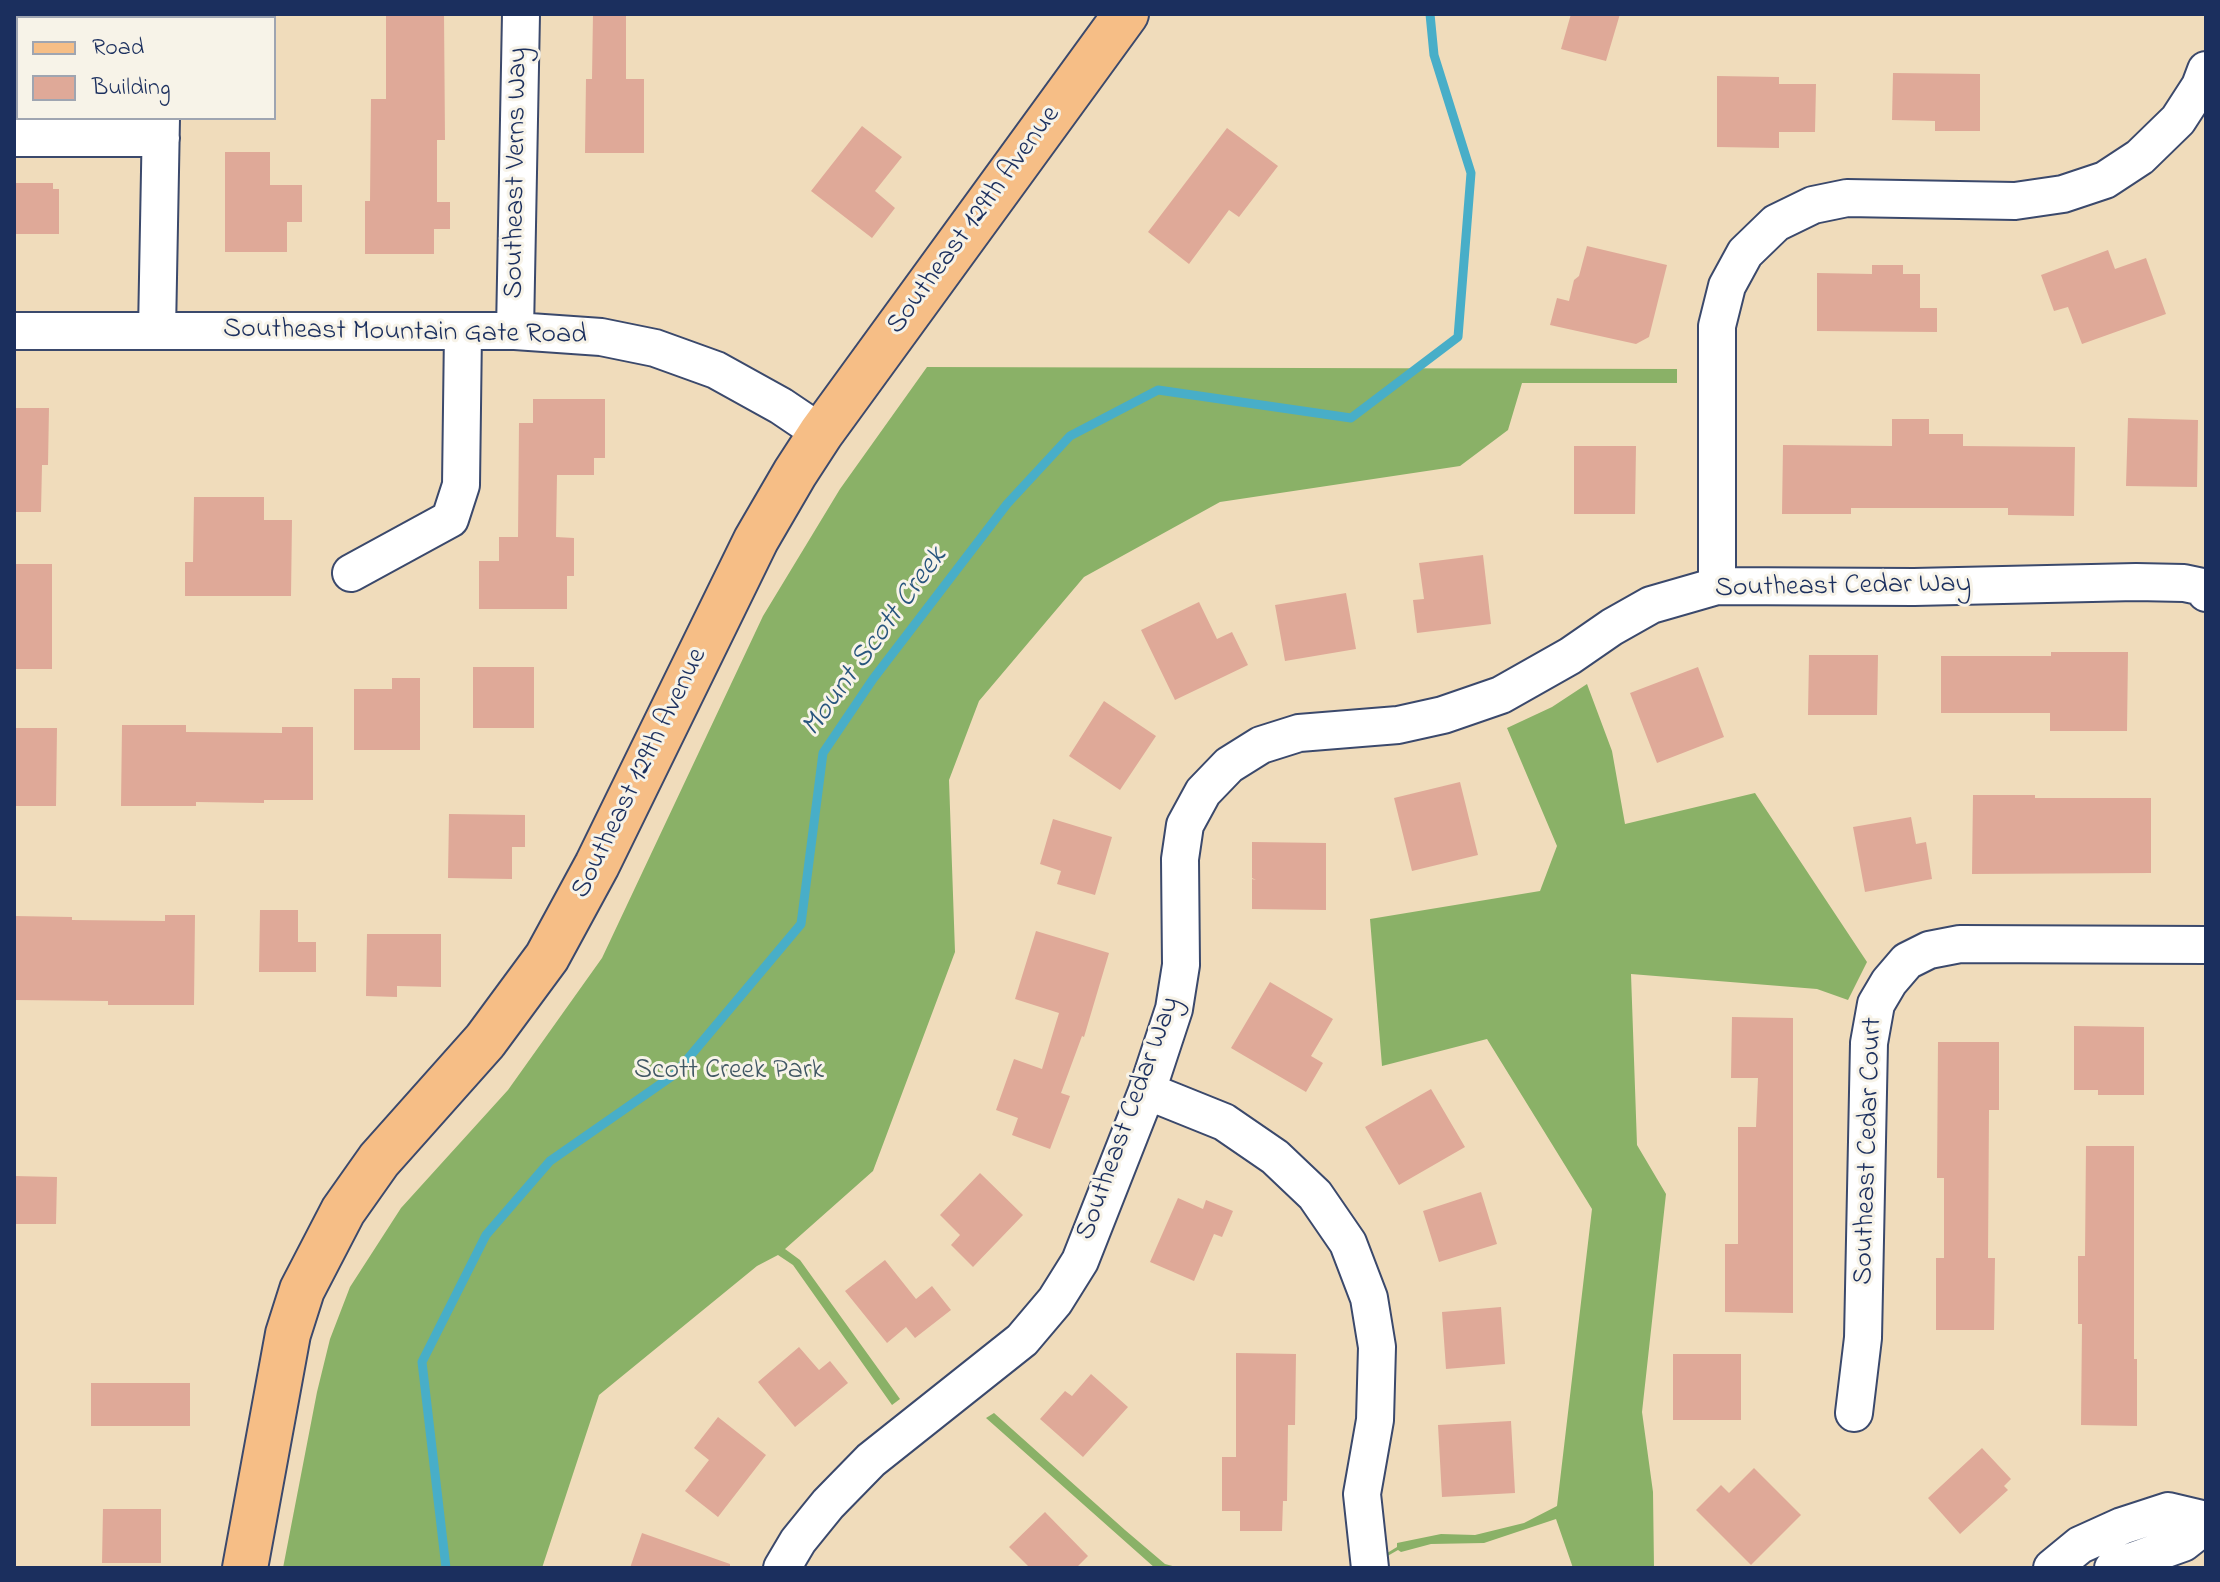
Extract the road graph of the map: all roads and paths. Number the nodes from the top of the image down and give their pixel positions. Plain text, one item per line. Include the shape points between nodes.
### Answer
1 (521, 14) edge
2 (1126, 14) edge
3 (2206, 70) edge
4 (161, 128) edge
5 (14, 138) edge
6 (14, 331) edge
7 (157, 331) junction
8 (463, 331) junction
9 (515, 331) junction
10 (821, 433) junction
11 (351, 573) dead end
12 (1717, 586) junction
13 (2206, 593) edge
14 (2206, 945) edge
15 (1147, 1091) junction
16 (1854, 1413) dead end
17 (2206, 1522) edge
18 (245, 1568) edge
19 (782, 1568) edge
20 (1370, 1568) edge
21 (2052, 1568) edge
22 (2113, 1568) edge

1 - 9 street, Southeast Verns Way
2 - 10 main road, Southeast 129th Avenue
3 - 12 street via 2178,120 2140,157 2105,180 2063,194 2015,201 1847,198 1813,205 1776,223 1745,253 1727,286 1717,326
4 - 5 street
4 - 7 street
6 - 7 street, Southeast Mountain Gate Road
7 - 8 street, Southeast Mountain Gate Road
8 - 9 street, Southeast Mountain Gate Road
8 - 11 street via 461,485 450,519
9 - 10 street, Southeast Mountain Gate Road via 601,337 684,357 741,382
10 - 18 main road, Southeast 129th Avenue via 756,540 547,957 485,1041 379,1160 317,1260 288,1334
12 - 13 street, Southeast Cedar Way via 2152,582 2184,583 2203,587
12 - 15 street, Southeast Cedar Way via 1651,605 1501,695 1398,725 1299,733 1261,745 1229,765 1203,792 1185,825 1180,859 1181,965 1174,1009
14 - 16 street, Southeast Cedar Court via 1960,944 1907,961 1889,982 1876,1004 1869,1043 1863,1338
15 - 19 street, Southeast Cedar Way via 1080,1261 1055,1301 1022,1340 871,1460 828,1504
15 - 20 street via 1224,1122 1275,1157 1315,1195 1348,1243 1369,1298 1377,1347 1375,1420 1362,1494
17 - 21 street via 2168,1511 2080,1545
17 - 22 street via 2183,1543

